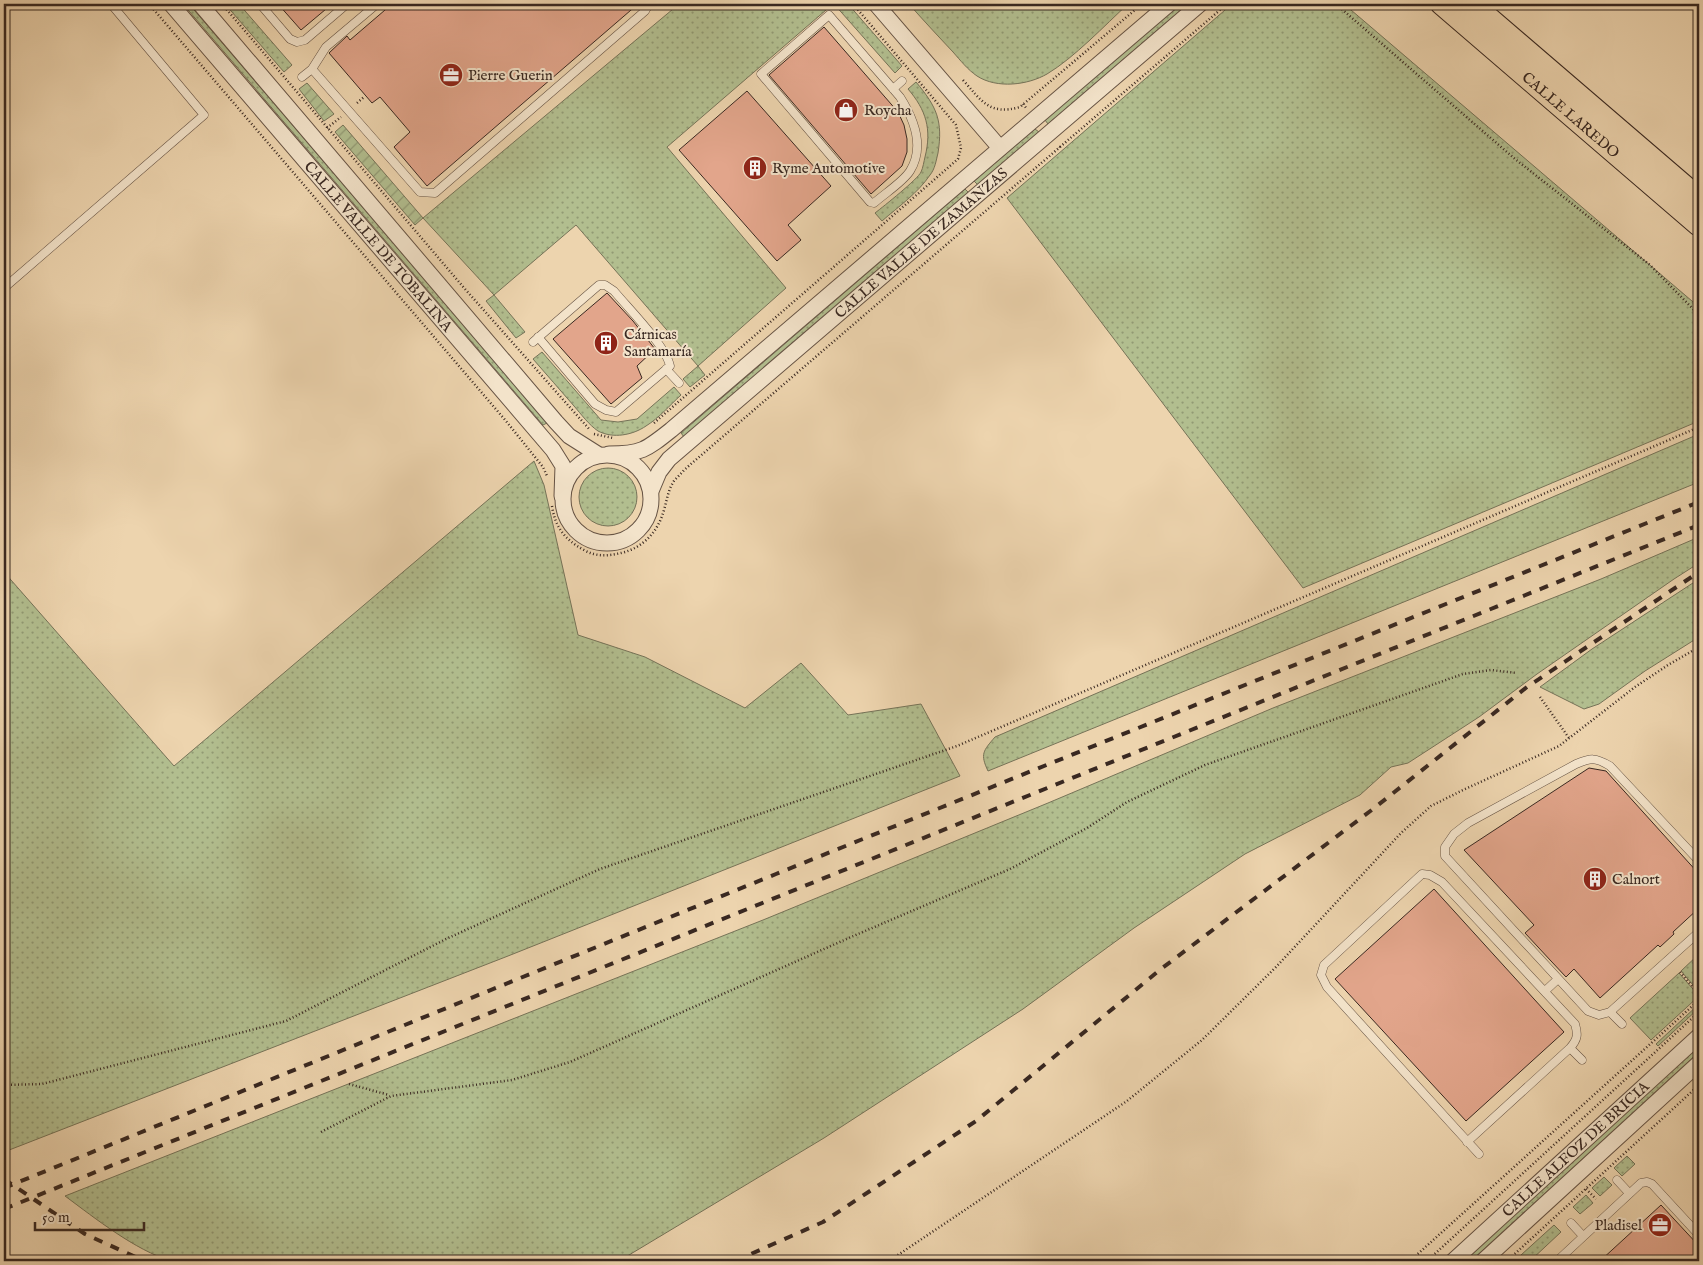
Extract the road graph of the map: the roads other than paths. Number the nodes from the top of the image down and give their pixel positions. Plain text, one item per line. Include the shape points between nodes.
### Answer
1 (111, 4) edge
2 (172, 4) edge
3 (200, 4) edge
4 (260, 4) edge
5 (348, 4) edge
6 (377, 4) edge
7 (649, 4) edge
8 (876, 4) edge
9 (1169, 4) edge
10 (1200, 4) edge
11 (1442, 4) edge
12 (1472, 4) edge
13 (312, 68) junction
14 (302, 77) dead end
15 (902, 81) dead end
16 (893, 89) junction
17 (1000, 148) junction
18 (1699, 199) edge
19 (1699, 225) edge
20 (4, 288) edge
21 (666, 369) junction
22 (679, 383) dead end
23 (604, 454) junction
24 (651, 491) junction
25 (562, 496) junction
26 (1699, 862) edge
27 (1699, 932) edge
28 (1558, 979) junction
29 (1545, 992) junction
30 (1610, 1012) junction
31 (1622, 1024) dead end
32 (1699, 1036) edge
33 (1570, 1048) junction
34 (1582, 1060) dead end
35 (1699, 1063) edge
36 (1467, 1142) junction
37 (1479, 1154) dead end
38 (1617, 1180) dead end
39 (1629, 1193) junction
40 (1571, 1223) dead end
41 (1699, 1235) edge
42 (1583, 1236) junction
43 (1453, 1261) edge
44 (1483, 1261) edge
45 (1557, 1261) edge

1 - 20 lane via 204,115
2 - 25 street, CALLE VALLE DE TOBALINA via 553,450 563,466
3 - 23 street, CALLE VALLE DE TOBALINA via 556,422 570,436
4 - 5 lane via 290,39 297,42 305,40
6 - 13 lane via 326,47
7 - 13 lane via 645,11 434,193 420,192
8 - 17 street
9 - 17 street, CALLE VALLE DE ZAMANZAS
10 - 24 street, CALLE VALLE DE ZAMANZAS via 669,459
11 - 19 main road, CALLE LAREDO
12 - 18 main road, CALLE LAREDO
13 - 14 lane
15 - 16 lane
16 - 16 lane via 829,15 760,74 874,203 909,172 915,160 916,126
17 - 23 street, CALLE VALLE DE ZAMANZAS via 656,442 631,454
21 - 21 lane via 616,412 606,410 595,404 536,340 599,285 605,285 614,291 662,348 669,360 670,366
21 - 22 lane
23 - 24 street via 627,458 636,464
23 - 25 street via 590,457 577,466 571,472
24 - 25 street via 651,507 644,523 629,538 612,543 581,535 567,518
26 - 28 lane via 1610,766 1599,759 1576,764 1468,823 1454,834 1445,847 1445,856
27 - 30 lane
28 - 29 lane
28 - 30 lane via 1588,1010 1600,1015
29 - 33 lane via 1575,1024 1578,1034
29 - 36 lane via 1442,882 1422,874 1324,965 1321,975 1327,988
30 - 31 lane
32 - 43 street, CALLE ALFOZ DE BRICIA
33 - 34 lane
33 - 36 lane
35 - 44 street, CALLE ALFOZ DE BRICIA
36 - 37 lane
38 - 39 lane
39 - 41 lane via 1641,1183 1652,1184
39 - 42 lane
40 - 42 lane
42 - 45 lane

